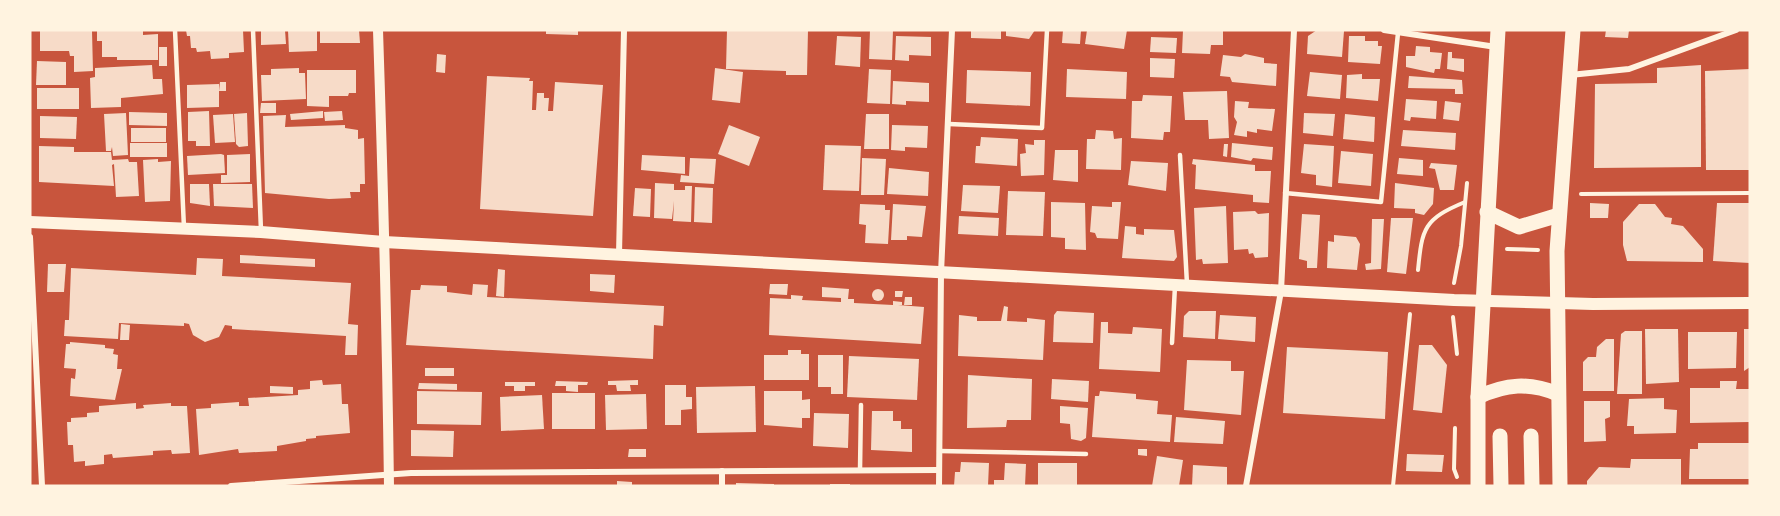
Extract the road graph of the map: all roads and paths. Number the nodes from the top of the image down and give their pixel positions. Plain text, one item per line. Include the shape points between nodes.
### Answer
1 (175, 30) edge
2 (253, 30) edge
3 (378, 30) edge
4 (624, 30) edge
5 (952, 30) edge
6 (1047, 30) edge
7 (1294, 30) edge
8 (1384, 30) edge
9 (1498, 30) edge
10 (1573, 30) edge
11 (1736, 30) edge
12 (1398, 33) junction
13 (1496, 47) junction
14 (1568, 75) junction
15 (949, 124) junction
16 (1180, 155) dead end
17 (1285, 193) junction
18 (1560, 193) junction
19 (1750, 193) edge
20 (1465, 202) dead end
21 (1486, 212) junction
22 (1559, 215) junction
23 (30, 222) edge
24 (183, 228) junction
25 (261, 232) junction
26 (30, 237) edge
27 (384, 242) junction
28 (619, 254) junction
29 (1418, 270) dead end
30 (941, 273) junction
31 (1181, 287) junction
32 (1281, 291) junction
33 (1412, 298) junction
34 (1483, 301) junction
35 (1556, 303) junction
36 (1750, 303) edge
37 (1172, 343) dead end
38 (1558, 394) junction
39 (1478, 397) junction
40 (861, 405) dead end
41 (1500, 436) dead end
42 (1531, 436) dead end
43 (939, 451) junction
44 (1086, 454) dead end
45 (860, 470) junction
46 (939, 470) junction
47 (722, 471) junction
48 (389, 474) junction
49 (42, 486) edge
50 (231, 486) edge
51 (389, 486) edge
52 (722, 486) edge
53 (939, 486) edge
54 (1246, 486) edge
55 (1393, 486) edge
56 (1478, 486) edge
57 (1501, 486) edge
58 (1532, 486) edge
59 (1560, 486) edge

1 - 24 lane
2 - 25 lane
3 - 27 street
4 - 28 street
5 - 15 street
6 - 15 lane via 1042,128
7 - 17 street
8 - 12 street
9 - 13 main road
10 - 14 main road
11 - 14 street via 1629,69
12 - 13 street
12 - 17 lane via 1381,202
13 - 21 main road
14 - 18 main road
15 - 30 street
16 - 31 lane
17 - 32 street
18 - 19 path
18 - 22 main road
20 - 29 path via 1442,212 1421,235
21 - 22 main road via 1519,227
21 - 34 main road
22 - 35 main road
23 - 24 main road
24 - 25 main road
25 - 27 main road
26 - 49 street
27 - 28 main road
27 - 48 street
28 - 30 main road
30 - 31 main road
30 - 43 street
31 - 32 main road
31 - 37 lane
32 - 33 main road
32 - 54 street
33 - 34 main road
33 - 55 path
34 - 35 main road
34 - 39 main road
35 - 36 main road
35 - 38 main road
38 - 39 main road via 1519,385 1497,388
38 - 59 main road
39 - 56 main road
40 - 45 lane
41 - 57 main road
42 - 58 main road
43 - 44 lane
43 - 46 street
45 - 46 street
45 - 47 street
46 - 53 street
47 - 48 street
47 - 52 street
48 - 50 street
48 - 51 street

